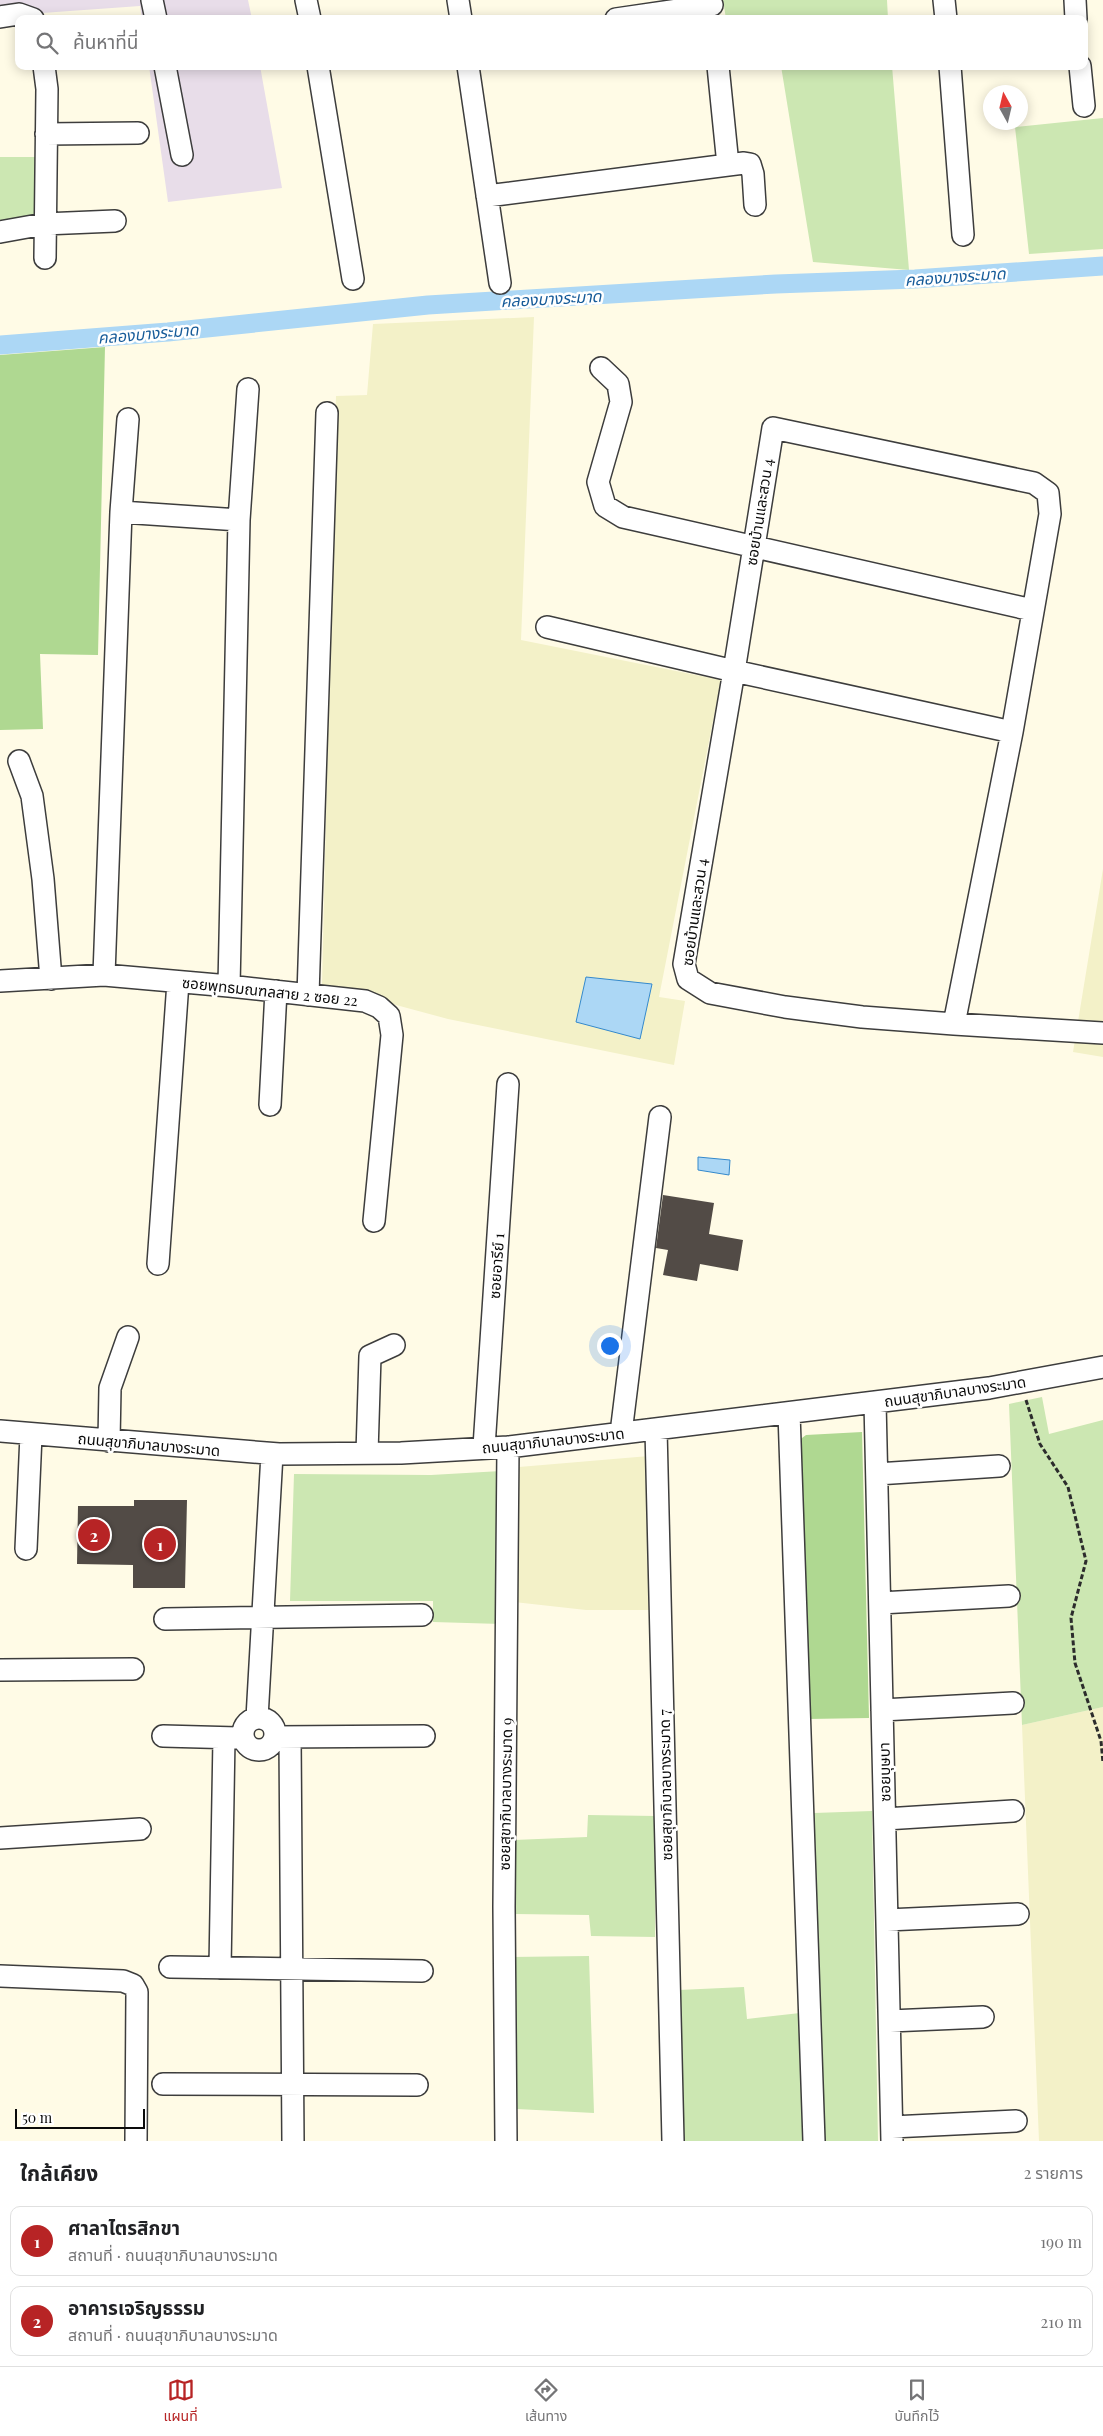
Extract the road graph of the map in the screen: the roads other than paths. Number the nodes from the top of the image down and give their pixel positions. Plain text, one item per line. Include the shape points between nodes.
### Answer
1 (152, 0) edge
2 (306, 0) edge
3 (458, 0) edge
4 (944, 0) edge
5 (1075, 0) edge
6 (712, 8) edge
7 (22, 15) edge
8 (155, 15) edge
9 (309, 15) edge
10 (460, 15) edge
11 (651, 15) edge
12 (946, 15) edge
13 (1076, 15) edge
14 (0, 17) edge
15 (45, 70) edge
16 (166, 70) edge
17 (319, 70) edge
18 (469, 70) edge
19 (718, 70) edge
20 (950, 70) edge
21 (1080, 70) edge
22 (1084, 106) dead end
23 (138, 133) dead end
24 (46, 134) junction
25 (182, 155) dead end
26 (728, 165) junction
27 (487, 196) junction
28 (755, 205) dead end
29 (115, 222) dead end
30 (44, 224) junction
31 (0, 232) edge
32 (963, 236) dead end
33 (45, 258) dead end
34 (352, 279) dead end
35 (500, 283) dead end
36 (601, 368) dead end
37 (248, 390) dead end
38 (327, 413) dead end
39 (128, 419) dead end
40 (121, 512) junction
41 (239, 520) junction
42 (754, 547) junction
43 (1032, 610) junction
44 (546, 627) dead end
45 (734, 671) junction
46 (1012, 732) junction
47 (19, 760) dead end
48 (104, 975) junction
49 (51, 979) junction
50 (0, 981) edge
51 (178, 982) junction
52 (229, 986) junction
53 (276, 991) junction
54 (308, 995) junction
55 (954, 1024) junction
56 (1103, 1033) edge
57 (508, 1084) dead end
58 (270, 1105) dead end
59 (660, 1117) dead end
60 (374, 1221) dead end
61 (158, 1264) dead end
62 (128, 1337) dead end
63 (394, 1345) dead end
64 (1102, 1363) edge
65 (875, 1402) junction
66 (789, 1413) junction
67 (656, 1429) junction
68 (0, 1432) edge
69 (621, 1433) junction
70 (31, 1435) junction
71 (109, 1441) junction
72 (484, 1447) junction
73 (508, 1447) junction
74 (367, 1453) junction
75 (272, 1454) junction
76 (999, 1466) dead end
77 (877, 1474) junction
78 (26, 1549) dead end
79 (1009, 1596) dead end
80 (880, 1603) junction
81 (422, 1615) dead end
82 (263, 1618) junction
83 (165, 1619) dead end
84 (133, 1669) dead end
85 (0, 1670) edge
86 (1013, 1703) dead end
87 (882, 1710) junction
88 (257, 1718) junction
89 (163, 1736) dead end
90 (424, 1736) dead end
91 (283, 1737) junction
92 (234, 1738) junction
93 (1013, 1811) dead end
94 (885, 1819) junction
95 (140, 1829) dead end
96 (0, 1838) edge
97 (1018, 1914) dead end
98 (887, 1920) junction
99 (170, 1967) dead end
100 (220, 1968) junction
101 (292, 1969) junction
102 (422, 1971) dead end
103 (0, 1976) edge
104 (984, 2017) dead end
105 (890, 2022) junction
106 (163, 2084) dead end
107 (292, 2084) junction
108 (417, 2085) dead end
109 (1016, 2122) dead end
110 (892, 2134) edge
111 (136, 2141) edge
112 (293, 2141) edge
113 (506, 2141) edge
114 (673, 2141) edge
115 (814, 2141) edge

1 - 8 street
2 - 9 street
3 - 10 street
4 - 12 street
5 - 13 street
6 - 11 street
7 - 14 street
15 - 24 street
16 - 25 street
17 - 34 street
18 - 27 street
19 - 26 street
20 - 32 street
21 - 22 street
23 - 24 street
24 - 30 street
26 - 27 street
26 - 28 street via 750,164 754,174
27 - 35 street
29 - 30 street
30 - 31 street
30 - 33 street
36 - 42 street via 618,384 622,402 598,482 605,506 623,518
37 - 41 street
38 - 54 street
39 - 40 street
40 - 41 street
40 - 48 street
41 - 52 street
42 - 43 street
42 - 43 street, ซอยบ้านและสวน 4 via 773,428 1034,483 1048,492 1050,514
42 - 45 street, ซอยบ้านและสวน 4
43 - 46 street
44 - 45 street
45 - 46 street
45 - 55 street, ซอยบ้านและสวน 4 via 684,964 688,979 710,993 785,1007
46 - 55 street
47 - 49 street via 32,796
48 - 49 street, ซอยพุทธมณฑลสาย 2 ซอย 22
48 - 51 street, ซอยพุทธมณฑลสาย 2 ซอย 22
49 - 50 street, ซอยพุทธมณฑลสาย 2 ซอย 22
51 - 52 street, ซอยพุทธมณฑลสาย 2 ซอย 22
51 - 61 street
52 - 53 street, ซอยพุทธมณฑลสาย 2 ซอย 22
53 - 54 street, ซอยพุทธมณฑลสาย 2 ซอย 22
53 - 58 street
54 - 60 street, ซอยพุทธมณฑลสาย 2 ซอย 22 via 364,1001 379,1007 389,1016 392,1035
55 - 56 street, ซอยบ้านและสวน 4
57 - 72 street, ซอยอารีย์ 1
59 - 69 street
62 - 71 street via 110,1388
63 - 74 street via 370,1356
64 - 65 street, ถนนสุขาภิบาลบางระมาด via 1021,1382
65 - 66 street, ถนนสุขาภิบาลบางระมาด
65 - 77 street, ซอยบุษบา
66 - 67 street, ถนนสุขาภิบาลบางระมาด
66 - 115 street
67 - 69 street, ถนนสุขาภิบาลบางระมาด
67 - 114 street, ซอยสุขาภิบาลบางระมาด 7
68 - 70 street, ถนนสุขาภิบาลบางระมาด
69 - 73 street, ถนนสุขาภิบาลบางระมาด
70 - 71 street, ถนนสุขาภิบาลบางระมาด
70 - 78 street
71 - 75 street, ถนนสุขาภิบาลบางระมาด
72 - 73 street, ถนนสุขาภิบาลบางระมาด
72 - 74 street, ถนนสุขาภิบาลบางระมาด
73 - 113 street, ซอยสุขาภิบาลบางระมาด 9 via 504,1907
74 - 75 street, ถนนสุขาภิบาลบางระมาด
75 - 82 street
76 - 77 street
77 - 80 street, ซอยบุษบา
79 - 80 street
80 - 87 street, ซอยบุษบา
81 - 82 street
82 - 83 street
82 - 88 street
84 - 85 street
86 - 87 street
87 - 94 street, ซอยบุษบา
88 - 91 street via 271,1723
88 - 92 street via 252,1719
89 - 92 street
90 - 91 street
91 - 92 street via 261,1750 250,1748
91 - 101 street
92 - 100 street
93 - 94 street
94 - 98 street, ซอยบุษบา
95 - 96 street
97 - 98 street
98 - 105 street, ซอยบุษบา
99 - 100 street
100 - 101 street
101 - 102 street
101 - 107 street
103 - 111 street via 133,1985 137,1992
104 - 105 street
105 - 110 street, ซอยบุษบา
106 - 107 street
107 - 108 street
107 - 112 street
109 - 110 street

